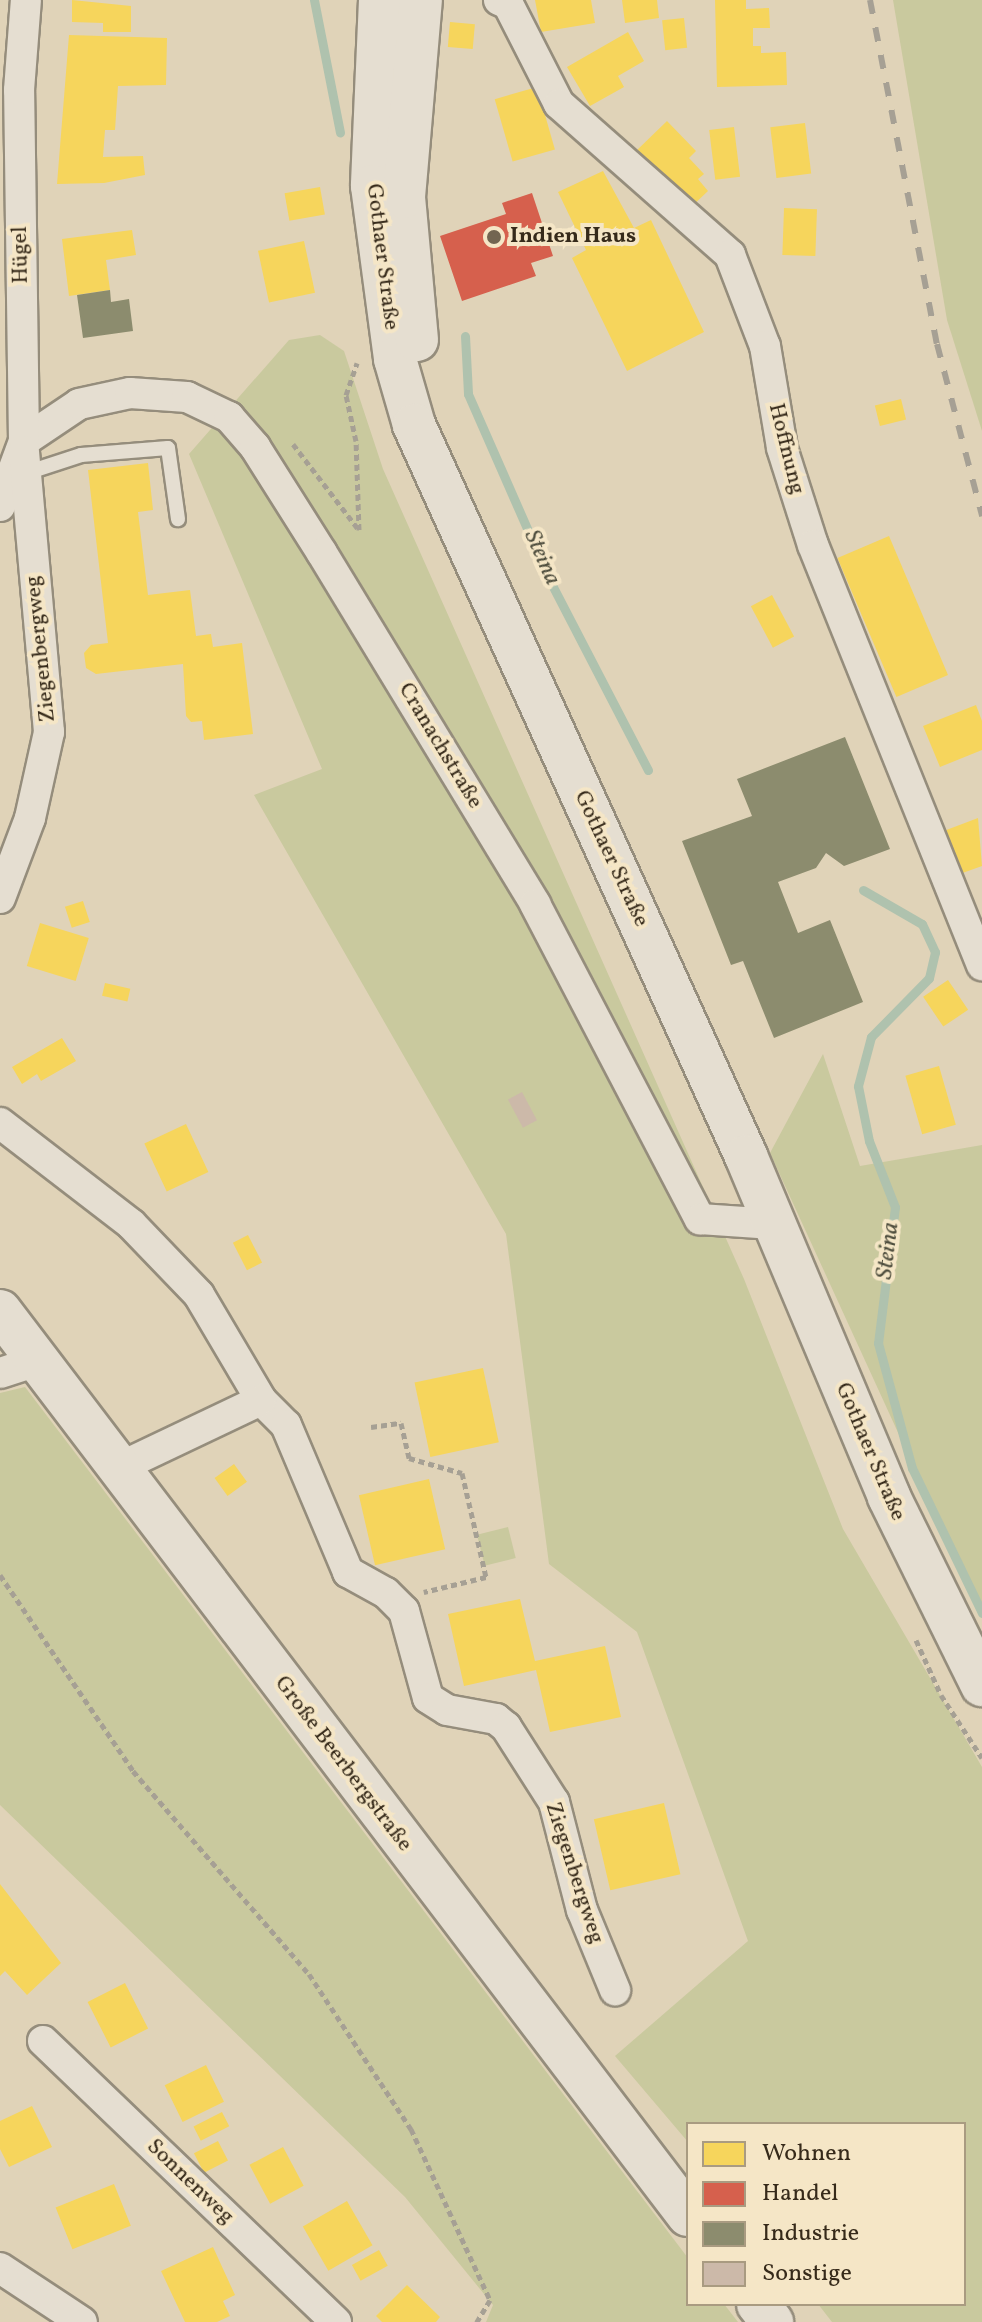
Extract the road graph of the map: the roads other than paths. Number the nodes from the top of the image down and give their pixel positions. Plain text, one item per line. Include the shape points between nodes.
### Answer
1 (26, 0) edge
2 (380, 0) edge
3 (421, 0) edge
4 (499, 0) edge
5 (24, 441) junction
6 (435, 463) junction
7 (26, 473) junction
8 (0, 506) edge
9 (178, 519) dead end
10 (0, 898) edge
11 (982, 965) edge
12 (0, 1123) edge
13 (773, 1224) junction
14 (0, 1311) edge
15 (18, 1367) edge
16 (261, 1400) junction
17 (118, 1468) junction
18 (982, 1685) edge
19 (615, 1990) dead end
20 (43, 2041) dead end
21 (686, 2212) edge
22 (0, 2268) edge
23 (760, 2306) edge
24 (82, 2322) edge
25 (336, 2322) edge
26 (772, 2322) edge

1 - 5 street, Hügel via 19,90
2 - 6 main road, Gothaer Straße via 371,131 378,262 395,359 414,425
3 - 6 main road via 404,197
4 - 11 street, Hoffnung via 508,4 559,104 730,255 765,346 782,448 813,545
5 - 7 street, Ziegenbergweg
5 - 8 street, Hügel
5 - 13 street, Cranachstraße via 79,404 130,393 187,397 229,417 255,447 322,553 535,904 700,1219
6 - 13 main road, Gothaer Straße via 494,607
7 - 9 lane via 81,455 168,448
7 - 10 street, Ziegenbergweg via 49,732 30,818
12 - 16 street via 161,1251 224,1331
13 - 18 main road, Gothaer Straße via 889,1497
14 - 15 main road, Große Beerbergstraße
15 - 17 main road, Große Beerbergstraße
16 - 17 street
16 - 19 street, Ziegenbergweg via 286,1425 298,1448 348,1572 396,1599 404,1611 428,1698 447,1710 496,1719 506,1727 554,1802 582,1910
17 - 21 main road, Große Beerbergstraße
20 - 25 street, Sonnenweg
22 - 24 street
23 - 26 main road

